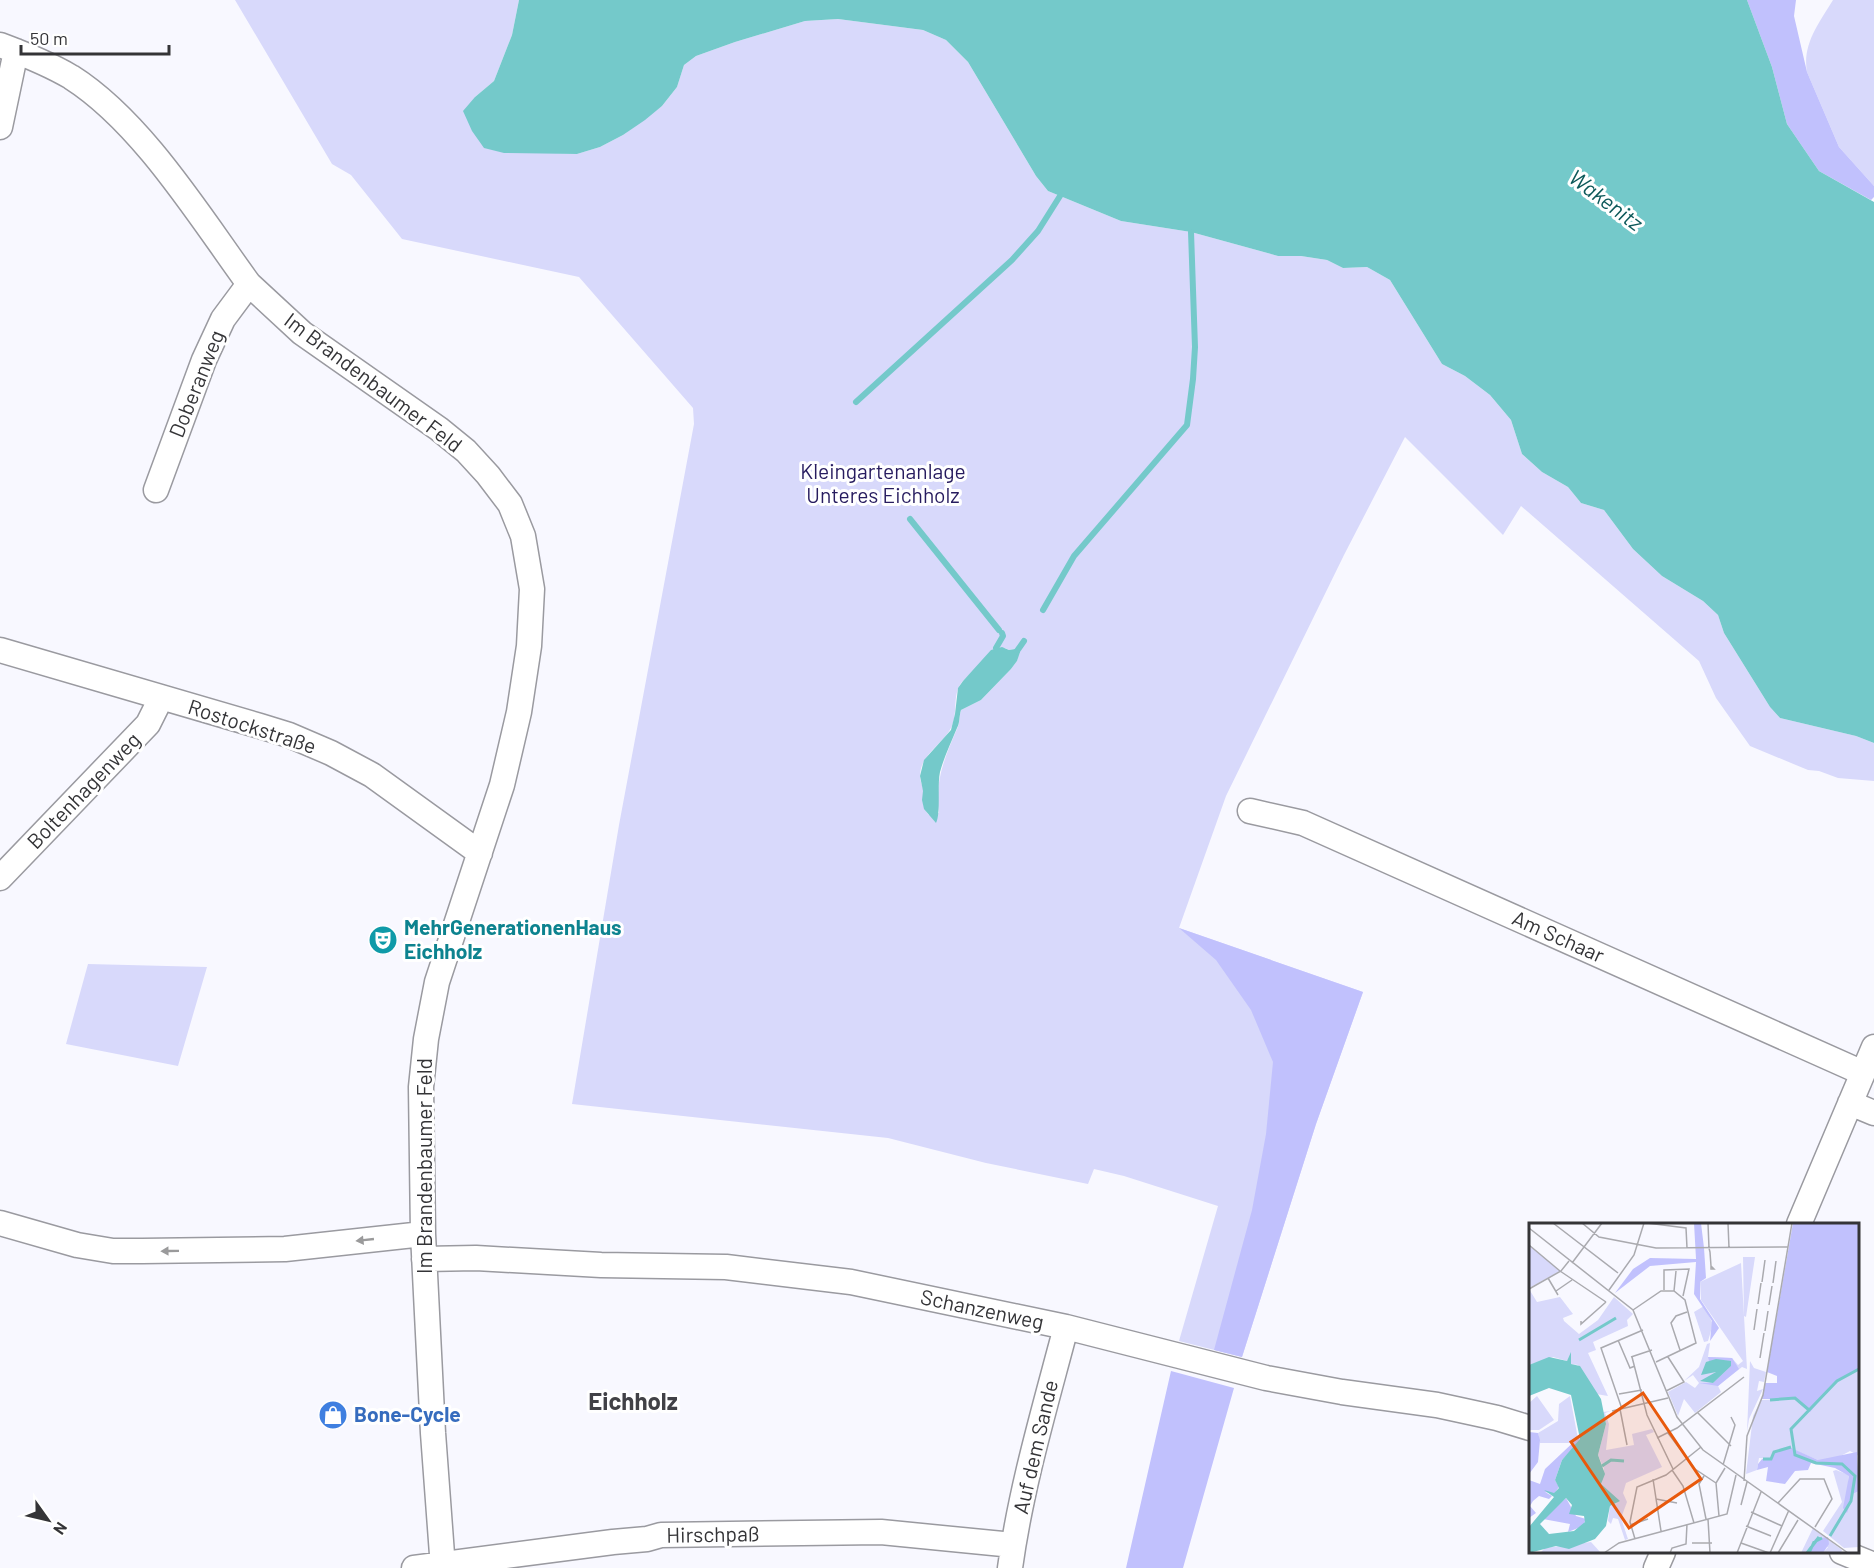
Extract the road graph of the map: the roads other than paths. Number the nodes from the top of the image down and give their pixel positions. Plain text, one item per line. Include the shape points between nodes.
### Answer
1 (8, 48) edge
2 (0, 127) edge
3 (249, 284) junction
4 (156, 490) dead end
5 (0, 650) edge
6 (161, 698) junction
7 (1250, 811) dead end
8 (480, 854) junction
9 (0, 878) edge
10 (1874, 1047) edge
11 (1863, 1073) junction
12 (1850, 1103) junction
13 (1874, 1113) edge
14 (0, 1223) edge
15 (1799, 1223) edge
16 (423, 1234) junction
17 (424, 1259) junction
18 (1066, 1327) junction
19 (1529, 1428) edge
20 (1662, 1553) edge
21 (1847, 1553) edge
22 (1011, 1557) edge
23 (1874, 1565) edge
24 (443, 1567) edge
25 (414, 1568) edge
26 (1656, 1568) edge

1 - 2 street
1 - 3 street, Im Brandenbaumer Feld via 71,78 132,130
3 - 4 street, Doberanweg via 224,319 204,360
3 - 8 street, Im Brandenbaumer Feld via 302,333 466,451 510,504 523,536 532,589 529,646 507,764
5 - 6 street, Rostockstraße
6 - 8 street, Rostockstraße via 289,735 331,753 372,776
6 - 9 street, Boltenhagenweg via 148,724
7 - 11 street, Am Schaar via 1303,823
8 - 16 street, Im Brandenbaumer Feld via 441,969 426,1039 421,1087
10 - 11 street
11 - 12 street
12 - 13 street
12 - 15 street
16 -> 14 street via 285,1249 113,1251
16 - 17 street, Im Brandenbaumer Feld
17 - 18 street, Schanzenweg via 726,1267 851,1282
17 - 24 street, Im Brandenbaumer Feld
18 - 19 street, Schanzenweg via 1266,1378 1437,1405
18 - 22 street, Auf dem Sande
20 - 26 street
21 - 23 street
22 - 24 street, Hirschpaß via 881,1532 661,1535
24 - 25 street, Hirschpaß

